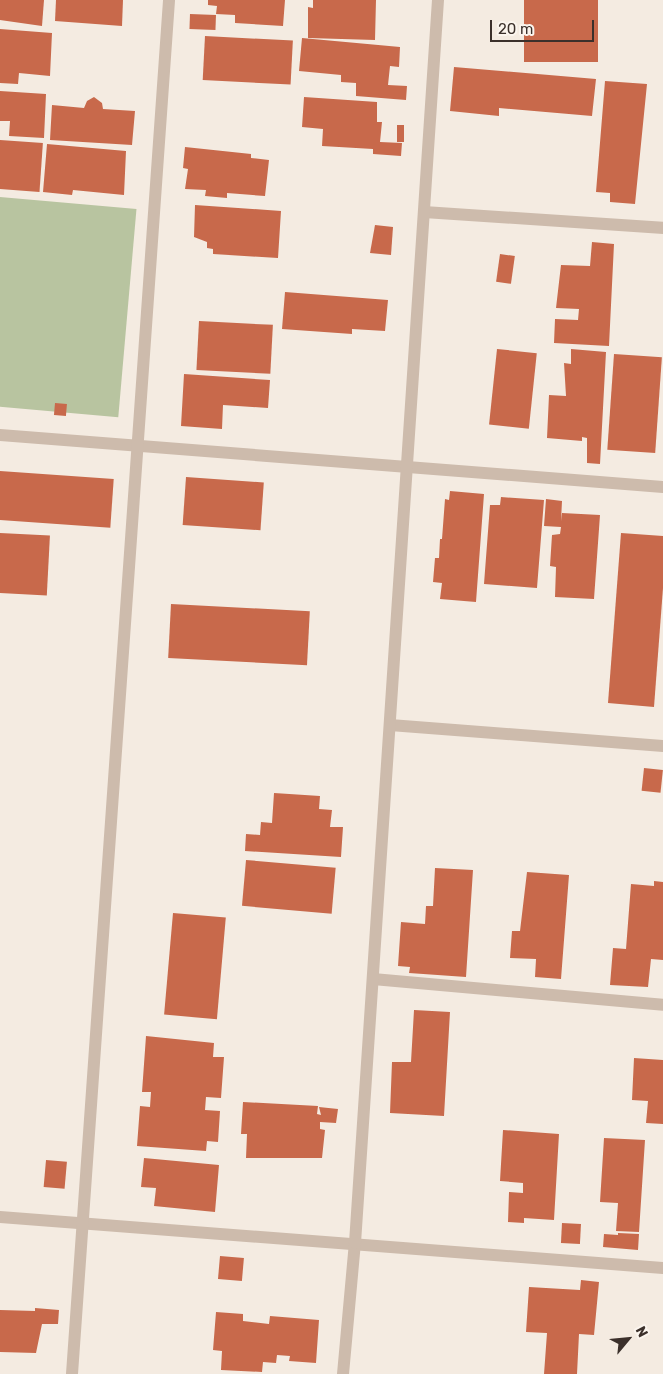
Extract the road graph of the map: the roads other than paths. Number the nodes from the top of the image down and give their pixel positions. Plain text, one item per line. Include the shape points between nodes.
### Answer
1 (169, 0) edge
2 (438, 0) edge
3 (424, 212) junction
4 (663, 228) edge
5 (0, 436) edge
6 (137, 446) junction
7 (407, 467) junction
8 (663, 487) edge
9 (390, 725) junction
10 (663, 746) edge
11 (373, 980) junction
12 (663, 1005) edge
13 (0, 1217) edge
14 (84, 1223) junction
15 (355, 1243) junction
16 (663, 1268) edge
17 (72, 1374) edge
18 (343, 1374) edge

1 - 6 street
2 - 3 street
3 - 4 street
3 - 7 street
5 - 6 street
6 - 7 street
6 - 14 street
7 - 8 street
7 - 9 street
9 - 10 street
9 - 11 street
11 - 12 street
11 - 15 street
13 - 14 street
14 - 15 street
14 - 17 street
15 - 16 street
15 - 18 street

